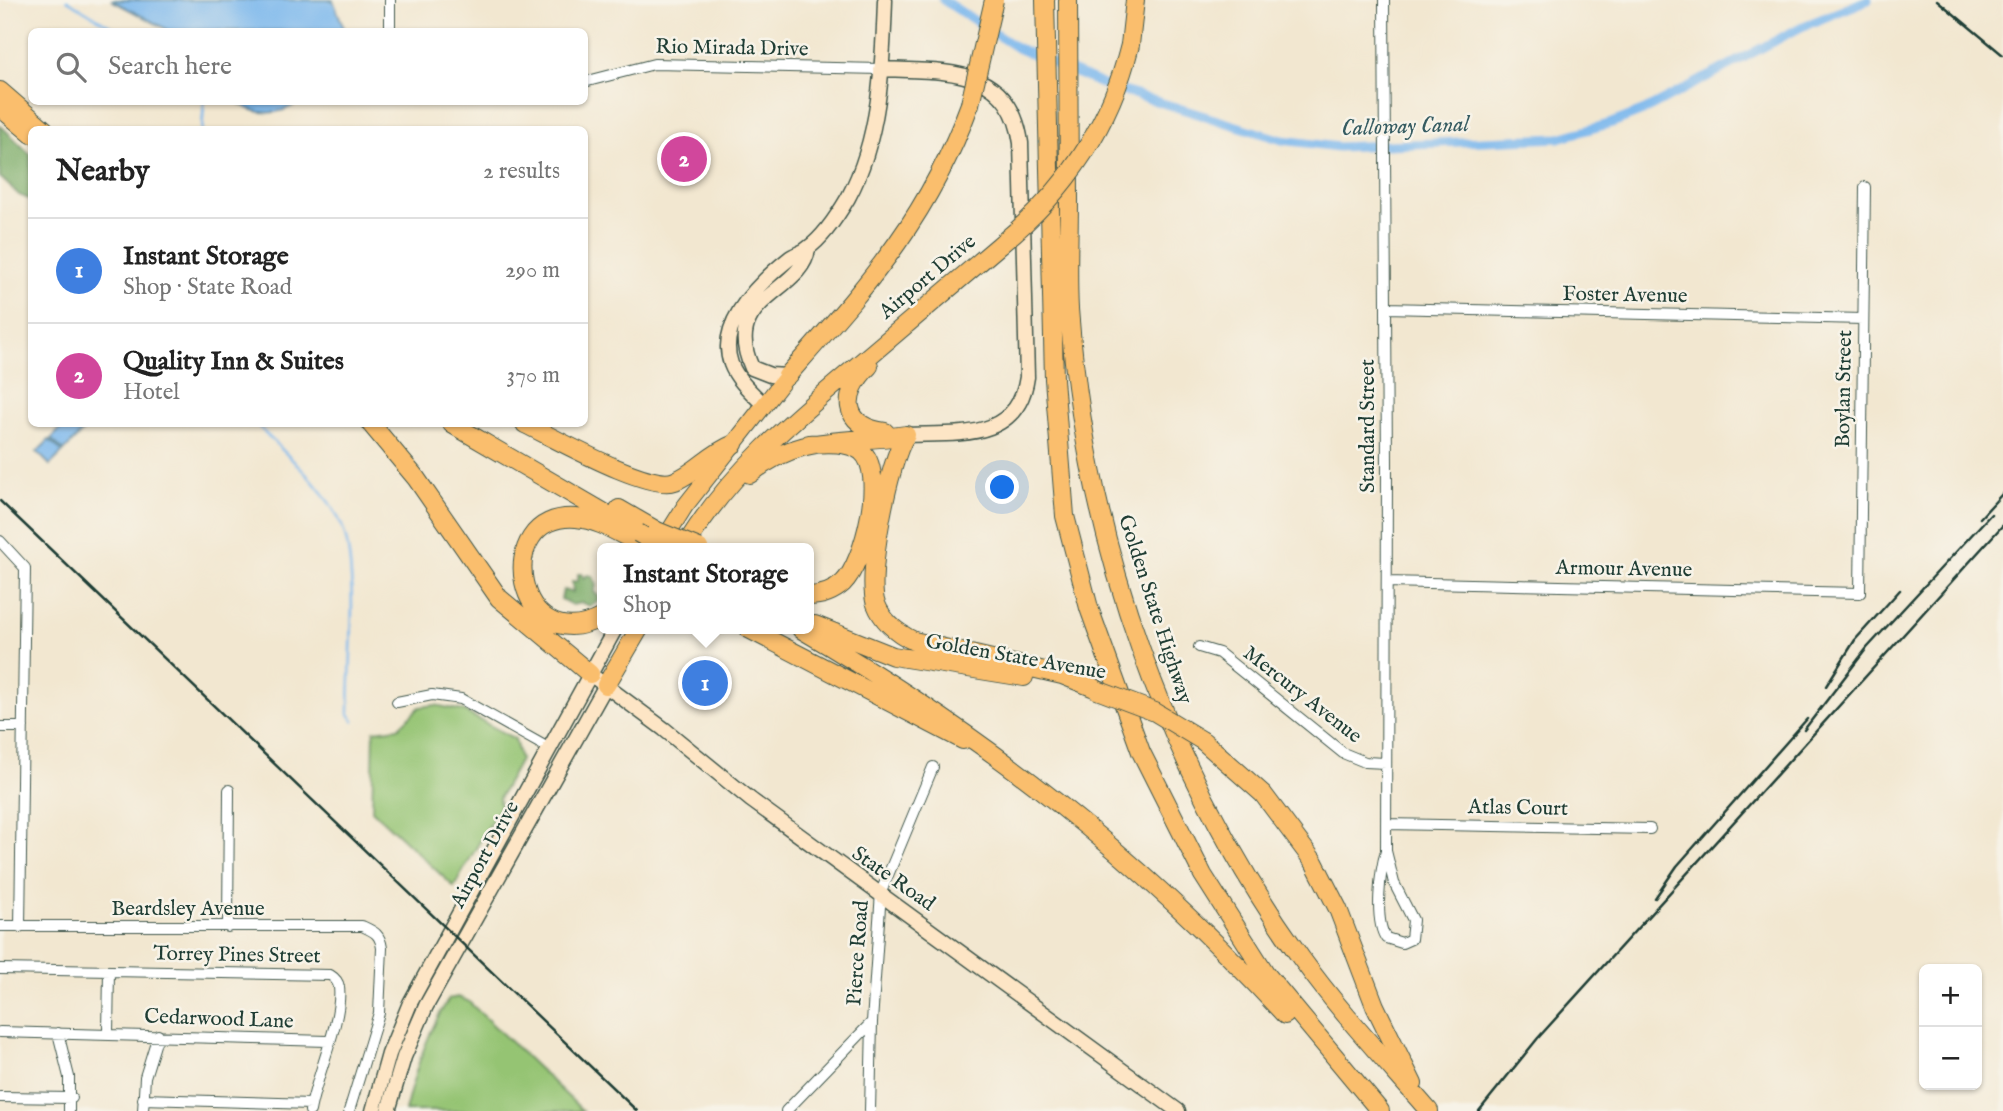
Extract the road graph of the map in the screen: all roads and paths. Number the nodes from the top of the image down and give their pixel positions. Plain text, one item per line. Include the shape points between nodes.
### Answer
1 (390, 0) edge
2 (886, 0) edge
3 (994, 0) edge
4 (1045, 0) edge
5 (1068, 0) edge
6 (1135, 0) edge
7 (1384, 0) edge
8 (390, 28) edge
9 (881, 69) junction
10 (588, 81) edge
11 (0, 91) edge
12 (0, 107) edge
13 (40, 126) edge
14 (28, 131) edge
15 (1865, 187) dead end
16 (808, 248) junction
17 (1386, 308) junction
18 (921, 312) junction
19 (1863, 319) junction
20 (787, 376) junction
21 (764, 405) junction
22 (374, 427) edge
23 (457, 427) edge
24 (479, 427) edge
25 (531, 427) edge
26 (906, 435) junction
27 (734, 444) junction
28 (809, 444) junction
29 (708, 512) junction
30 (647, 538) edge
31 (3, 543) edge
32 (666, 543) edge
33 (673, 543) edge
34 (687, 543) edge
35 (1387, 582) junction
36 (1860, 593) joint
37 (814, 594) edge
38 (597, 619) edge
39 (814, 624) edge
40 (612, 634) edge
41 (639, 634) edge
42 (759, 634) edge
43 (809, 634) edge
44 (1199, 646) dead end
45 (590, 674) junction
46 (606, 685) junction
47 (1097, 689) junction
48 (397, 702) dead end
49 (0, 727) edge
50 (23, 727) junction
51 (550, 749) junction
52 (1003, 758) junction
53 (1386, 763) junction
54 (933, 767) dead end
55 (229, 790) dead end
56 (1387, 824) junction
57 (1650, 830) dead end
58 (1386, 851) junction
59 (881, 892) junction
60 (0, 926) edge
61 (20, 926) junction
62 (228, 927) junction
63 (0, 969) edge
64 (109, 971) junction
65 (872, 1022) junction
66 (0, 1032) edge
67 (58, 1033) junction
68 (108, 1033) junction
69 (158, 1035) junction
70 (328, 1041) junction
71 (0, 1097) edge
72 (72, 1098) junction
73 (143, 1098) junction
74 (311, 1107) edge
75 (1426, 1107) edge
76 (69, 1111) edge
77 (143, 1111) edge
78 (349, 1111) edge
79 (373, 1111) edge
80 (388, 1111) edge
81 (786, 1111) edge
82 (870, 1111) edge
83 (1178, 1111) edge
84 (1378, 1111) edge

1 - 8 street
2 - 9 main road
3 - 20 highway, Airport Drive, bridge via 970,104 949,158 911,227
4 - 84 highway via 1054,380 1065,516 1088,608 1109,671 1166,806 1223,909 1266,974
5 - 75 highway, Golden State Highway, bridge via 1073,343 1095,489 1113,563 1156,687 1202,793 1280,926 1336,1004
6 - 18 highway, Airport Drive, bridge via 1130,45 1115,95 1085,153 1053,196
7 - 17 street, Standard Street
9 - 10 street, Rio Mirada Drive via 654,64
9 - 16 main road via 861,170 836,216
9 - 26 main road via 955,72 992,87 1015,117 1021,143 1027,377 1022,400 1009,417 990,428
11 - 13 highway
12 - 14 highway
15 - 19 street, Boylan Street
16 - 20 main road via 807,261 756,310 744,340 752,368
16 - 21 main road via 766,280 729,332 734,372
17 - 19 street, Foster Avenue
17 - 35 street, Standard Street
18 - 26 highway via 860,374 850,401 851,416 862,425
18 - 29 highway, Airport Drive via 793,419 736,476
19 - 36 street, Boylan Street
20 - 21 main road, Airport Drive
21 - 27 main road, Airport Drive
22 - 45 highway via 416,478 499,598
23 - 30 highway
24 - 30 highway
25 - 27 highway via 637,477 668,483
26 - 28 highway
26 - 47 highway via 894,464 872,576 884,619 914,641 1062,675
27 - 30 main road, Airport Drive via 681,512
28 - 29 highway via 769,460
28 - 37 highway via 836,443 858,449 869,459 874,474 854,569 837,588
29 - 34 highway, Airport Drive
30 - 32 highway, bridge
30 - 33 highway, bridge
30 - 38 highway via 567,518 539,531 525,551 521,576 525,593 542,614 567,624
31 - 50 street via 25,568
35 - 36 street, Armour Avenue
35 - 53 street, Standard Street
39 - 47 highway, Golden State Avenue via 892,656
40 - 45 main road, Airport Drive
41 - 46 highway, Airport Drive
42 - 52 highway
43 - 52 highway
44 - 53 street, Mercury Avenue via 1219,653 1343,753 1365,762
45 - 46 main road, State Road
45 - 51 main road, Airport Drive
46 - 59 main road, State Road via 751,800
46 - 80 main road, Airport Drive via 426,1006
47 - 75 highway, Golden State Avenue, bridge via 1171,720 1203,741 1263,794 1314,862 1338,909 1375,1006
48 - 51 street via 432,695 461,699
49 - 50 street
50 - 61 street
51 - 79 main road, Airport Drive via 410,1003
52 - 84 highway via 1157,885
53 - 56 street, Standard Street
54 - 59 street, Pierce Road
55 - 62 street
56 - 57 street, Atlas Court
56 - 58 street, Standard Street
58 - 58 street, Standard Street via 1380,869 1380,924 1387,938 1402,943 1411,939 1414,928
59 - 65 street, Pierce Road
59 - 83 main road, State Road
60 - 61 street, Beardsley Avenue
61 - 62 street, Beardsley Avenue
62 - 78 street, Beardsley Avenue via 362,926 381,938 379,1013
63 - 64 street, Torrey Pines Street
64 - 68 street
64 - 70 street, Torrey Pines Street via 330,975 339,988
65 - 81 street
65 - 82 street, Pierce Road
66 - 67 street, Cedarwood Lane
67 - 68 street, Cedarwood Lane
67 - 72 street
68 - 69 street, Cedarwood Lane
69 - 70 street, Cedarwood Lane
69 - 73 street
70 - 74 street, Torrey Pines Street
71 - 72 street
72 - 76 street
73 - 74 street
73 - 77 street

